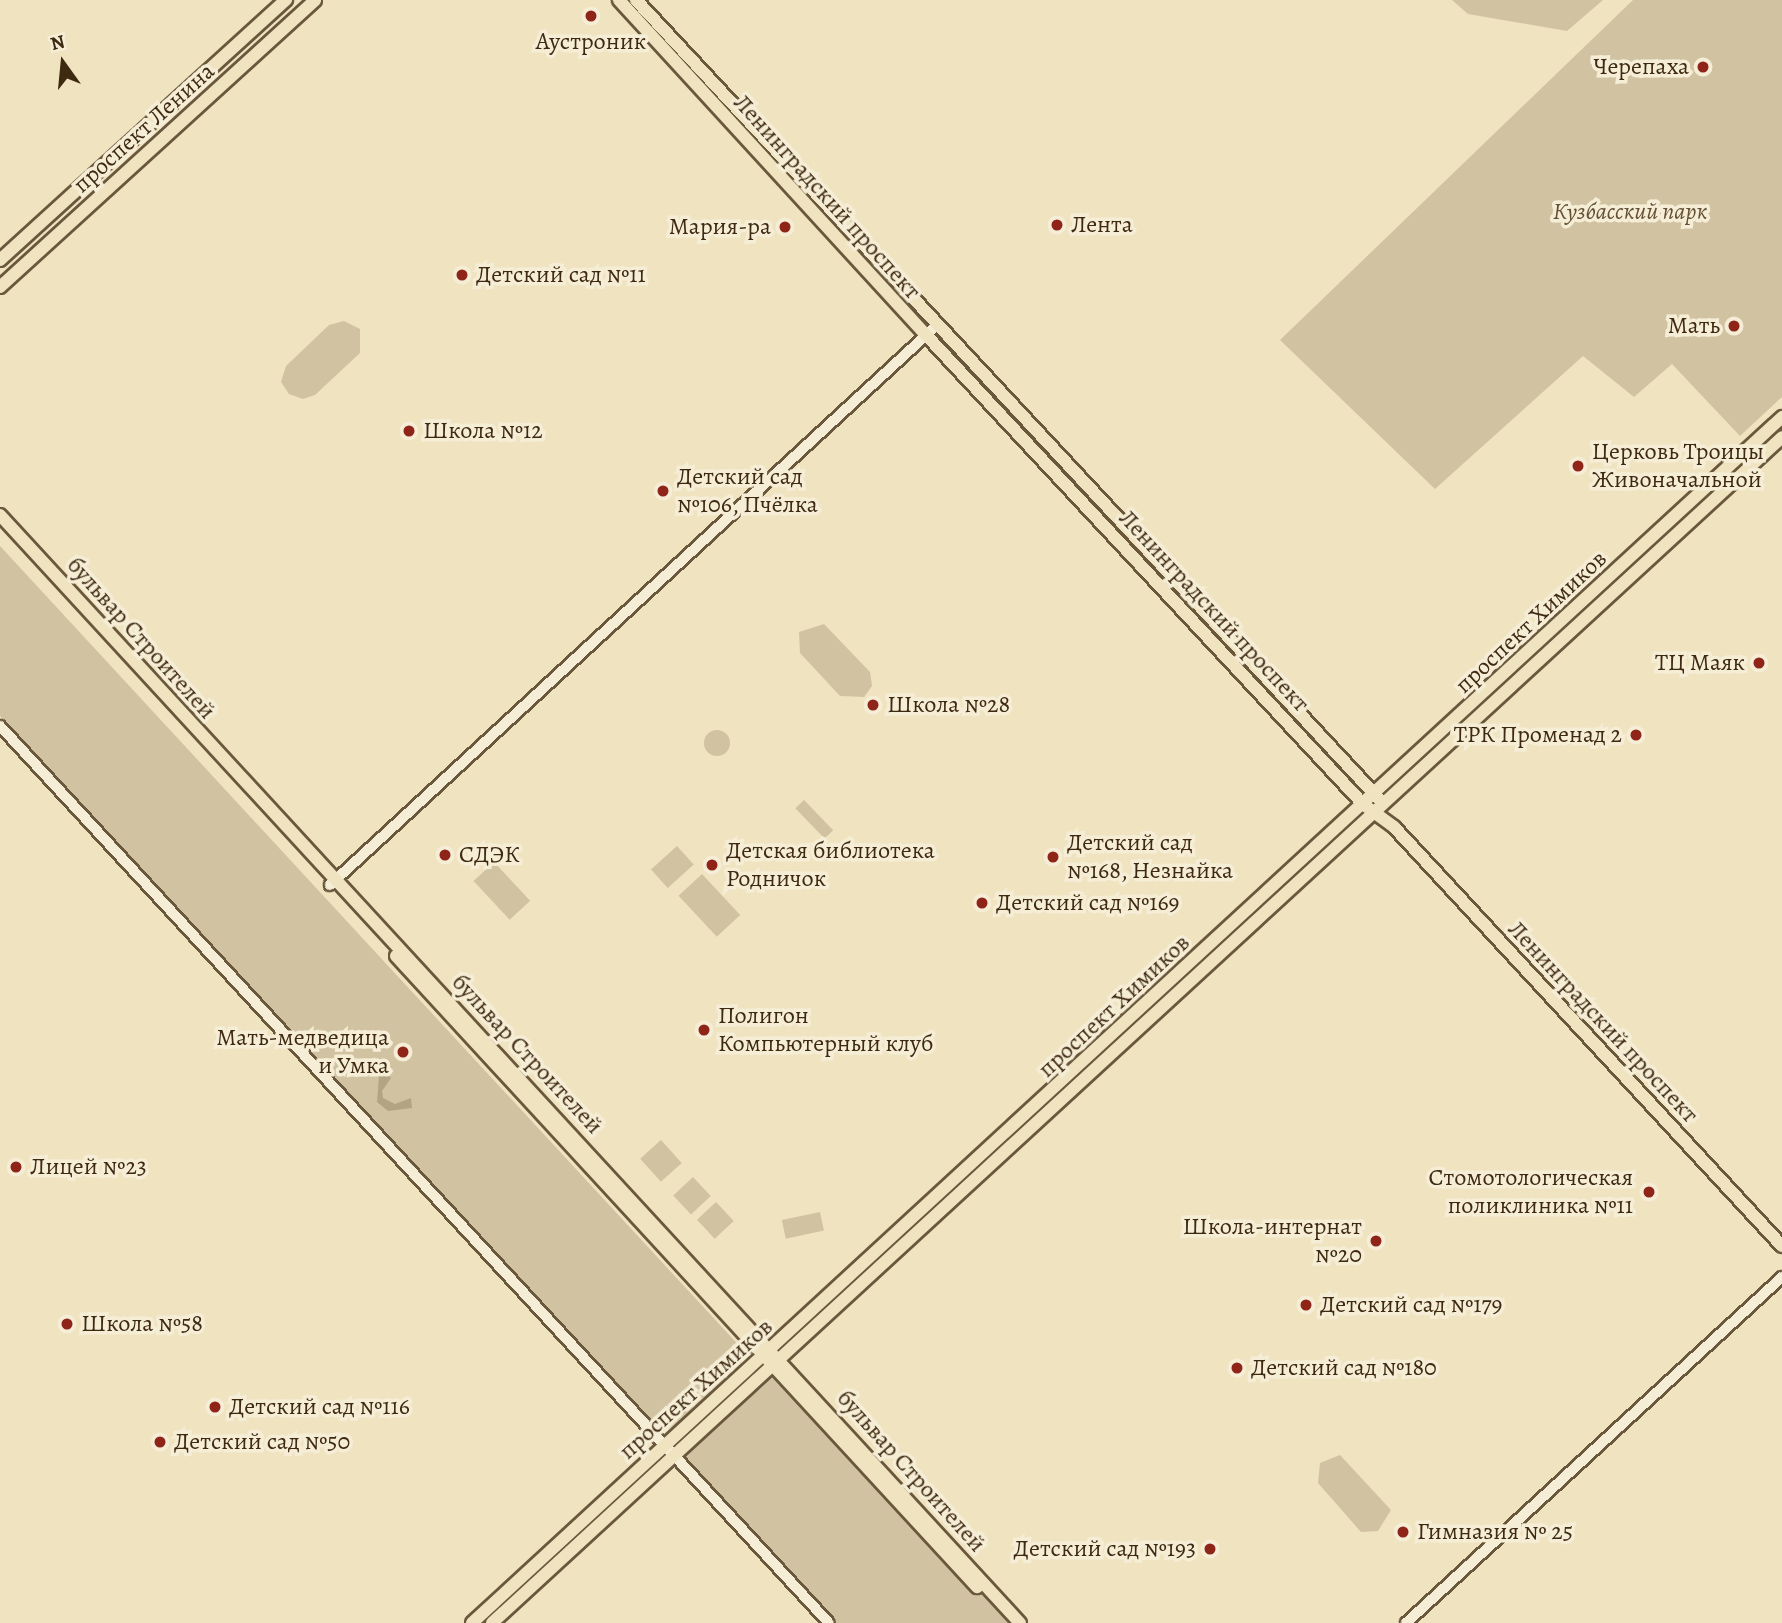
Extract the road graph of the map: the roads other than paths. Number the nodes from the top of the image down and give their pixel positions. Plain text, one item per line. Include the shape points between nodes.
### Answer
1 (286, 0) edge
2 (315, 0) edge
3 (619, 0) edge
4 (636, 0) edge
5 (0, 260) edge
6 (0, 287) edge
7 (931, 332) junction
8 (1782, 417) edge
9 (1782, 437) edge
10 (0, 515) edge
11 (0, 526) edge
12 (0, 726) edge
13 (1380, 799) junction
14 (1368, 809) junction
15 (1394, 827) junction
16 (333, 882) junction
17 (1782, 1246) edge
18 (1782, 1277) edge
19 (772, 1357) junction
20 (668, 1451) junction
21 (472, 1623) edge
22 (492, 1623) edge
23 (829, 1623) edge
24 (1010, 1623) edge
25 (1020, 1623) edge
26 (1406, 1623) edge

1 - 5 main road, проспект Ленина
2 - 6 main road, проспект Ленина
3 - 7 main road, Ленинградский проспект
4 - 7 main road, Ленинградский проспект
7 - 13 main road, Ленинградский проспект via 959,347
7 - 14 main road, Ленинградский проспект
7 - 16 street
8 - 13 main road, проспект Химиков
9 - 13 main road, проспект Химиков
10 - 16 main road, бульвар Строителей
11 - 16 main road, бульвар Строителей
12 - 20 street
13 - 14 main road, проспект Химиков
13 - 15 main road, Ленинградский проспект
14 - 15 main road, Ленинградский проспект
14 - 19 main road, проспект Химиков
15 - 17 main road, Ленинградский проспект
16 - 19 main road, бульвар Строителей
18 - 26 street
19 - 20 main road, проспект Химиков
19 - 24 main road, бульвар Строителей
19 - 25 main road, бульвар Строителей
20 - 21 main road, проспект Химиков
20 - 22 main road, проспект Химиков
20 - 23 street

